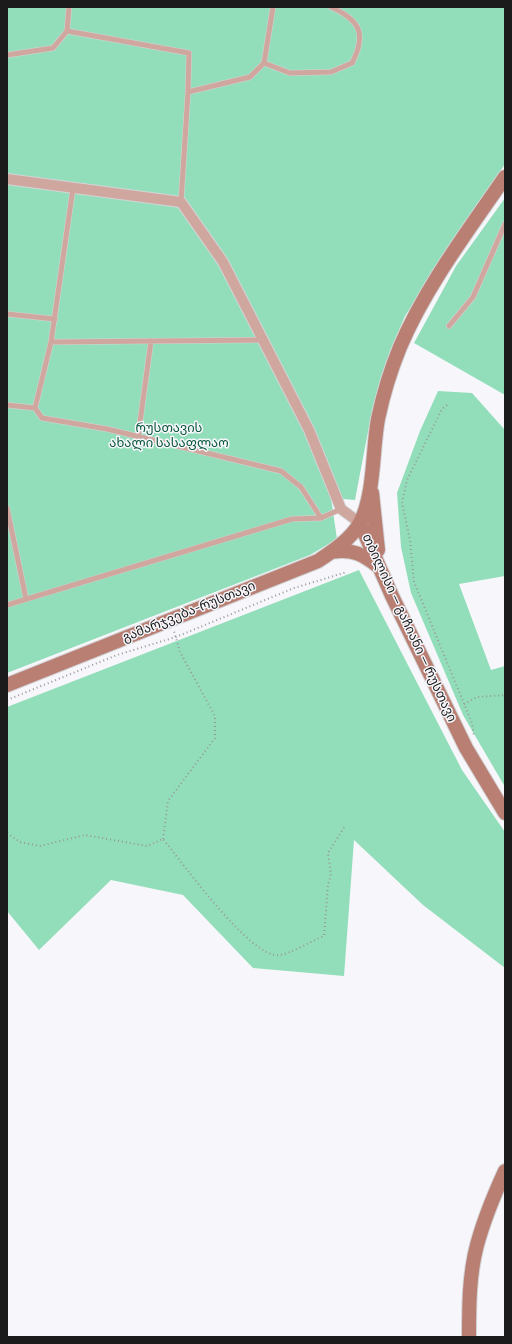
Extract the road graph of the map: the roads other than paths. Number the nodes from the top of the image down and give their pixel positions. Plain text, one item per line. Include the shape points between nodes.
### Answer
1 (69, 7) edge
2 (273, 7) edge
3 (330, 7) edge
4 (67, 31) junction
5 (7, 55) edge
6 (264, 64) junction
7 (188, 92) junction
8 (505, 177) edge
9 (7, 179) edge
10 (73, 188) junction
11 (181, 202) junction
12 (505, 224) edge
13 (7, 314) edge
14 (55, 319) junction
15 (449, 326) dead end
16 (264, 340) junction
17 (151, 341) junction
18 (51, 342) junction
19 (7, 405) edge
20 (35, 408) junction
21 (138, 437) junction
22 (372, 474) junction
23 (7, 508) edge
24 (340, 509) junction
25 (8, 516) edge
26 (321, 518) junction
27 (360, 523) junction
28 (332, 552) junction
29 (381, 568) junction
30 (26, 599) junction
31 (7, 605) edge
32 (7, 685) edge
33 (505, 813) edge
34 (505, 1171) edge
35 (469, 1337) edge

1 - 4 lane
2 - 6 lane
3 - 6 lane via 347,14 358,26 360,48 352,63 330,72 290,74
4 - 5 lane via 53,48
4 - 7 lane via 189,53
6 - 7 lane via 250,77
7 - 11 lane
8 - 22 main road, თბილისი — გაჩიანი — რუსთავი via 418,309 400,347 378,418
9 - 10 street
10 - 11 street
10 - 14 lane
11 - 16 street via 223,262
12 - 15 lane via 473,297
13 - 14 lane
14 - 18 lane
16 - 17 lane
16 - 24 street via 309,430
17 - 18 lane
17 - 21 lane
18 - 20 lane
19 - 20 lane
20 - 21 lane via 42,418
21 - 26 lane via 280,471 302,487
22 - 27 main road, თბილისი — გაჩიანი — რუსთავი
22 - 29 main road via 376,540
23 - 25 lane
24 - 26 lane
24 - 27 street
25 - 30 lane
26 - 30 lane via 292,519
27 - 28 main road, გამარჯვება-რუსთავი
27 - 29 main road, თბილისი — გაჩიანი — რუსთავი
28 - 29 main road via 356,552 366,556
28 - 32 main road, გამარჯვება-რუსთავი via 318,561
29 - 33 main road, თბილისი — გაჩიანი — რუსთავი via 392,596 466,748
30 - 31 lane
34 - 35 main road via 488,1208 477,1247 469,1303

